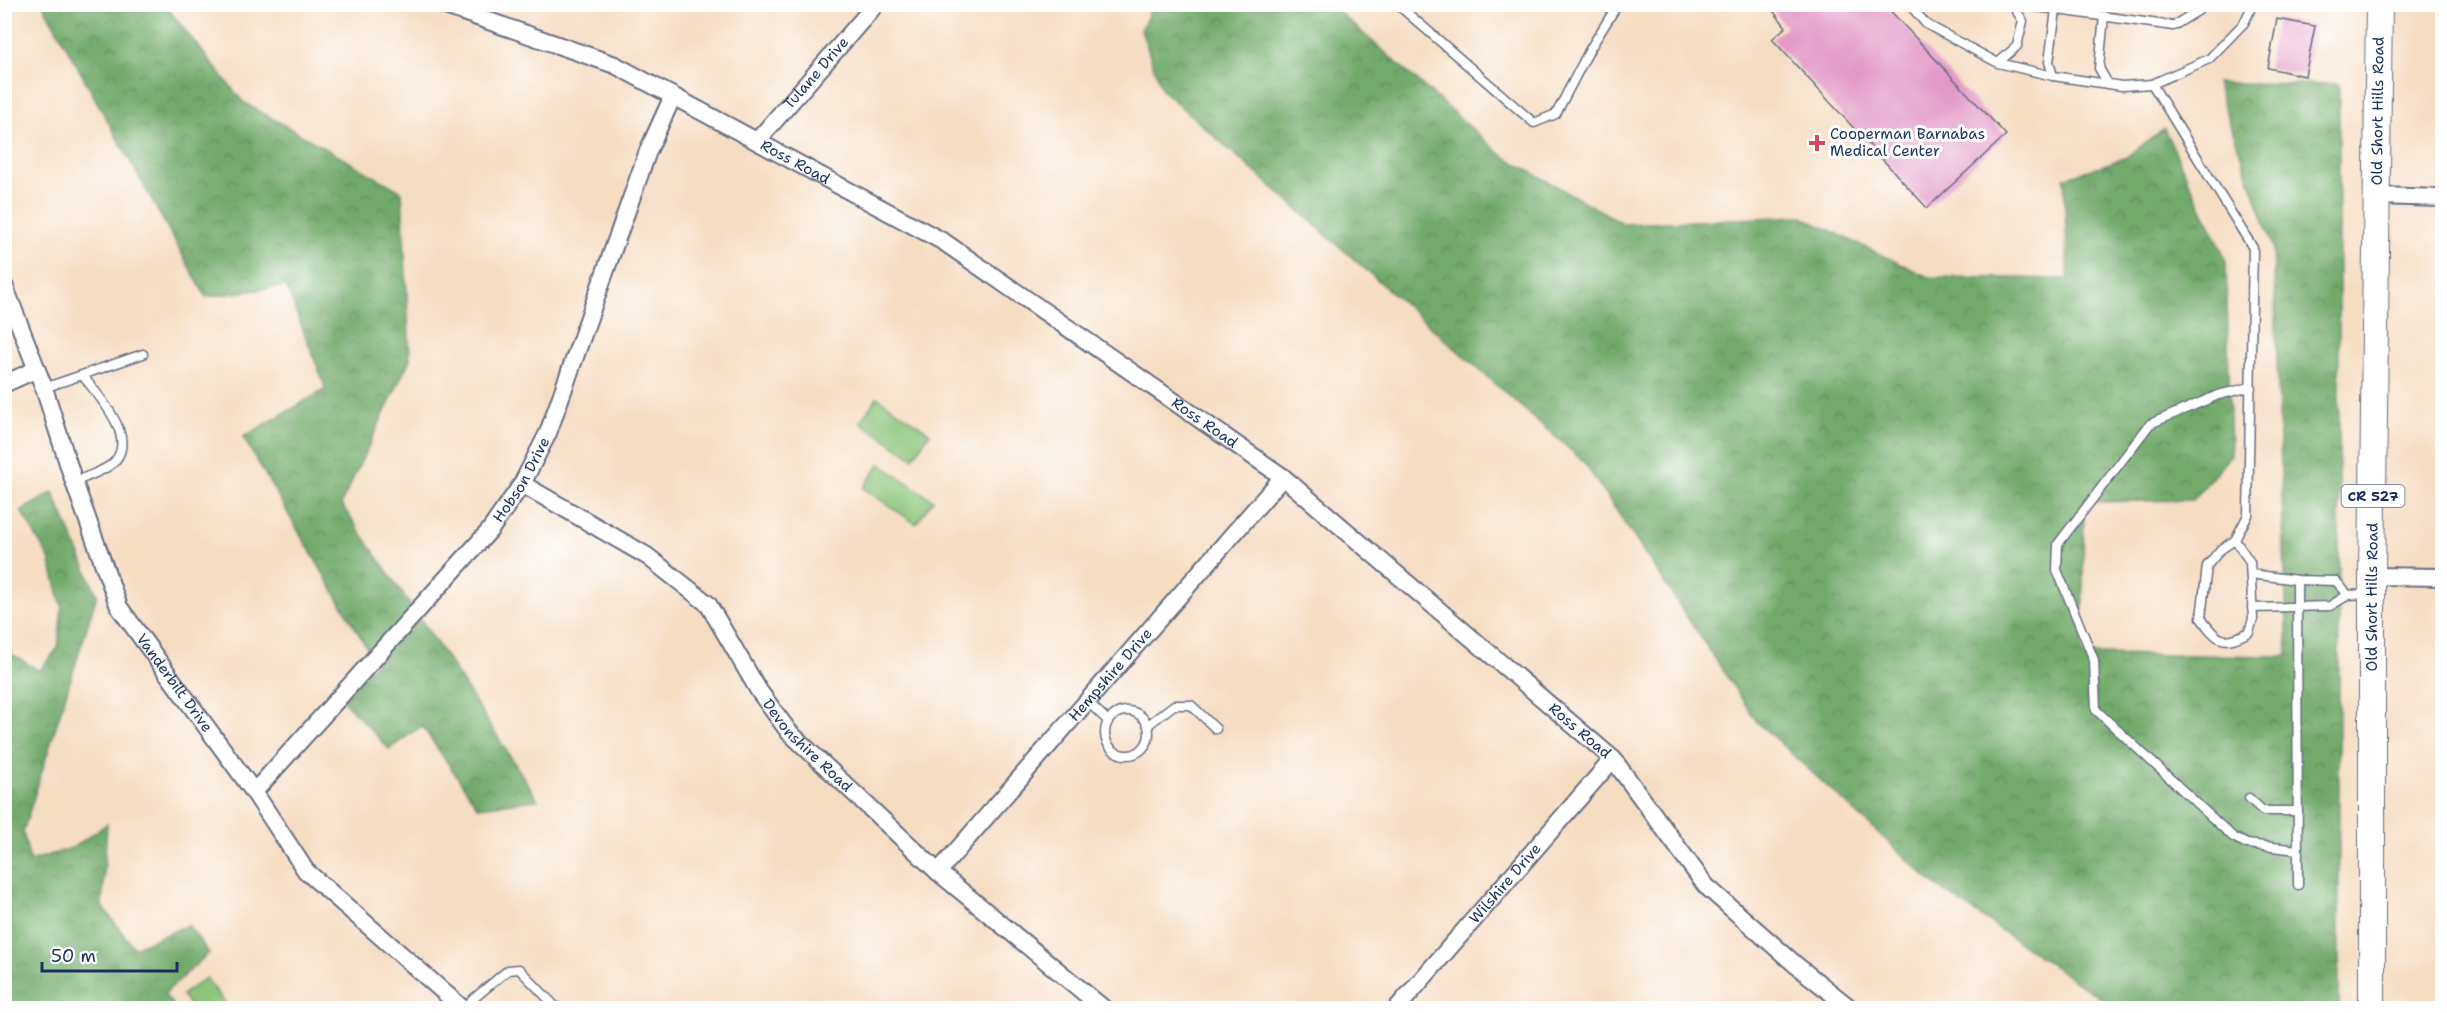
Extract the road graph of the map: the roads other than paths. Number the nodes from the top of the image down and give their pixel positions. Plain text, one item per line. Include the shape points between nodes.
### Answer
1 (440, 4) edge
2 (876, 4) edge
3 (1397, 4) edge
4 (1618, 4) edge
5 (1909, 4) edge
6 (2014, 4) edge
7 (2203, 4) edge
8 (2253, 4) edge
9 (2379, 4) edge
10 (2056, 10) junction
11 (2104, 16) junction
12 (1998, 63) junction
13 (2053, 76) junction
14 (2108, 84) junction
15 (2152, 84) junction
16 (673, 96) junction
17 (757, 141) junction
18 (2377, 196) junction
19 (2442, 198) edge
20 (4, 285) edge
21 (143, 354) dead end
22 (35, 370) junction
23 (82, 376) junction
24 (4, 384) edge
25 (2251, 387) junction
26 (44, 388) junction
27 (1283, 477) junction
28 (74, 482) junction
29 (522, 484) junction
30 (2235, 540) junction
31 (2251, 574) junction
32 (2442, 577) edge
33 (2297, 579) junction
34 (2364, 588) junction
35 (2296, 607) junction
36 (2252, 608) junction
37 (1087, 701) junction
38 (1107, 720) junction
39 (1148, 725) junction
40 (1216, 729) dead end
41 (1613, 759) junction
42 (254, 792) junction
43 (2249, 798) dead end
44 (2298, 811) junction
45 (2298, 850) junction
46 (938, 872) junction
47 (2298, 885) dead end
48 (462, 1008) edge
49 (468, 1008) edge
50 (557, 1008) edge
51 (1103, 1008) edge
52 (1397, 1008) edge
53 (1850, 1008) edge
54 (2372, 1008) edge

1 - 16 street, Ross Road via 615,65
2 - 17 street, Tulane Drive
3 - 4 lane via 1534,123 1556,114
5 - 12 lane via 1926,24
6 - 10 lane
6 - 12 lane via 2023,21 2017,46
7 - 11 lane via 2173,26
8 - 15 lane via 2244,23 2209,59
9 - 18 main road, Old Short Hills Road / CR 527
10 - 11 lane
10 - 13 lane via 2049,62
11 - 14 lane via 2099,68
12 - 13 lane
13 - 14 lane
14 - 15 lane
15 - 25 lane via 2253,248
16 - 17 street, Ross Road
16 - 29 street, Hobson Drive via 648,151 548,433
17 - 27 street, Ross Road via 944,242
18 - 19 street
18 - 34 main road, Old Short Hills Road / CR 527
20 - 22 street, Vanderbilt Drive
21 - 23 lane
22 - 24 street
22 - 26 street, Vanderbilt Drive
23 - 26 lane
23 - 28 lane via 115,418 123,444 111,465
25 - 30 lane via 2248,515
25 - 45 lane via 2218,395 2150,424 2058,544 2057,570 2094,660 2096,710 2233,837 2247,844
26 - 28 street, Vanderbilt Drive
27 - 37 street, Hempshire Drive
27 - 41 street, Ross Road
28 - 42 street, Vanderbilt Drive via 119,607
29 - 42 street, Hobson Drive via 490,530
29 - 46 street, Devonshire Road via 647,556 708,604 759,691 789,732
30 - 31 lane via 2250,562
30 - 36 lane via 2207,566 2201,618 2213,635 2234,640 2249,632
31 - 33 lane
31 - 36 lane
32 - 34 street
33 - 34 lane via 2337,580
33 - 35 lane
34 - 35 lane via 2330,606
34 - 54 main road, Old Short Hills Road / CR 527
35 - 36 lane
35 - 44 lane
37 - 38 lane
37 - 46 street, Hempshire Drive
38 - 39 lane via 1127,711 1140,715
38 - 39 lane via 1106,740 1121,754 1135,754 1146,745
39 - 40 lane via 1174,705 1191,705
41 - 52 street, Wilshire Drive
41 - 53 street, Ross Road via 1706,886
42 - 48 street, Vanderbilt Drive via 306,871
43 - 44 lane via 2263,811
44 - 45 lane
45 - 47 lane
46 - 51 street, Devonshire Road
49 - 50 lane via 472,1000 508,970 519,969

